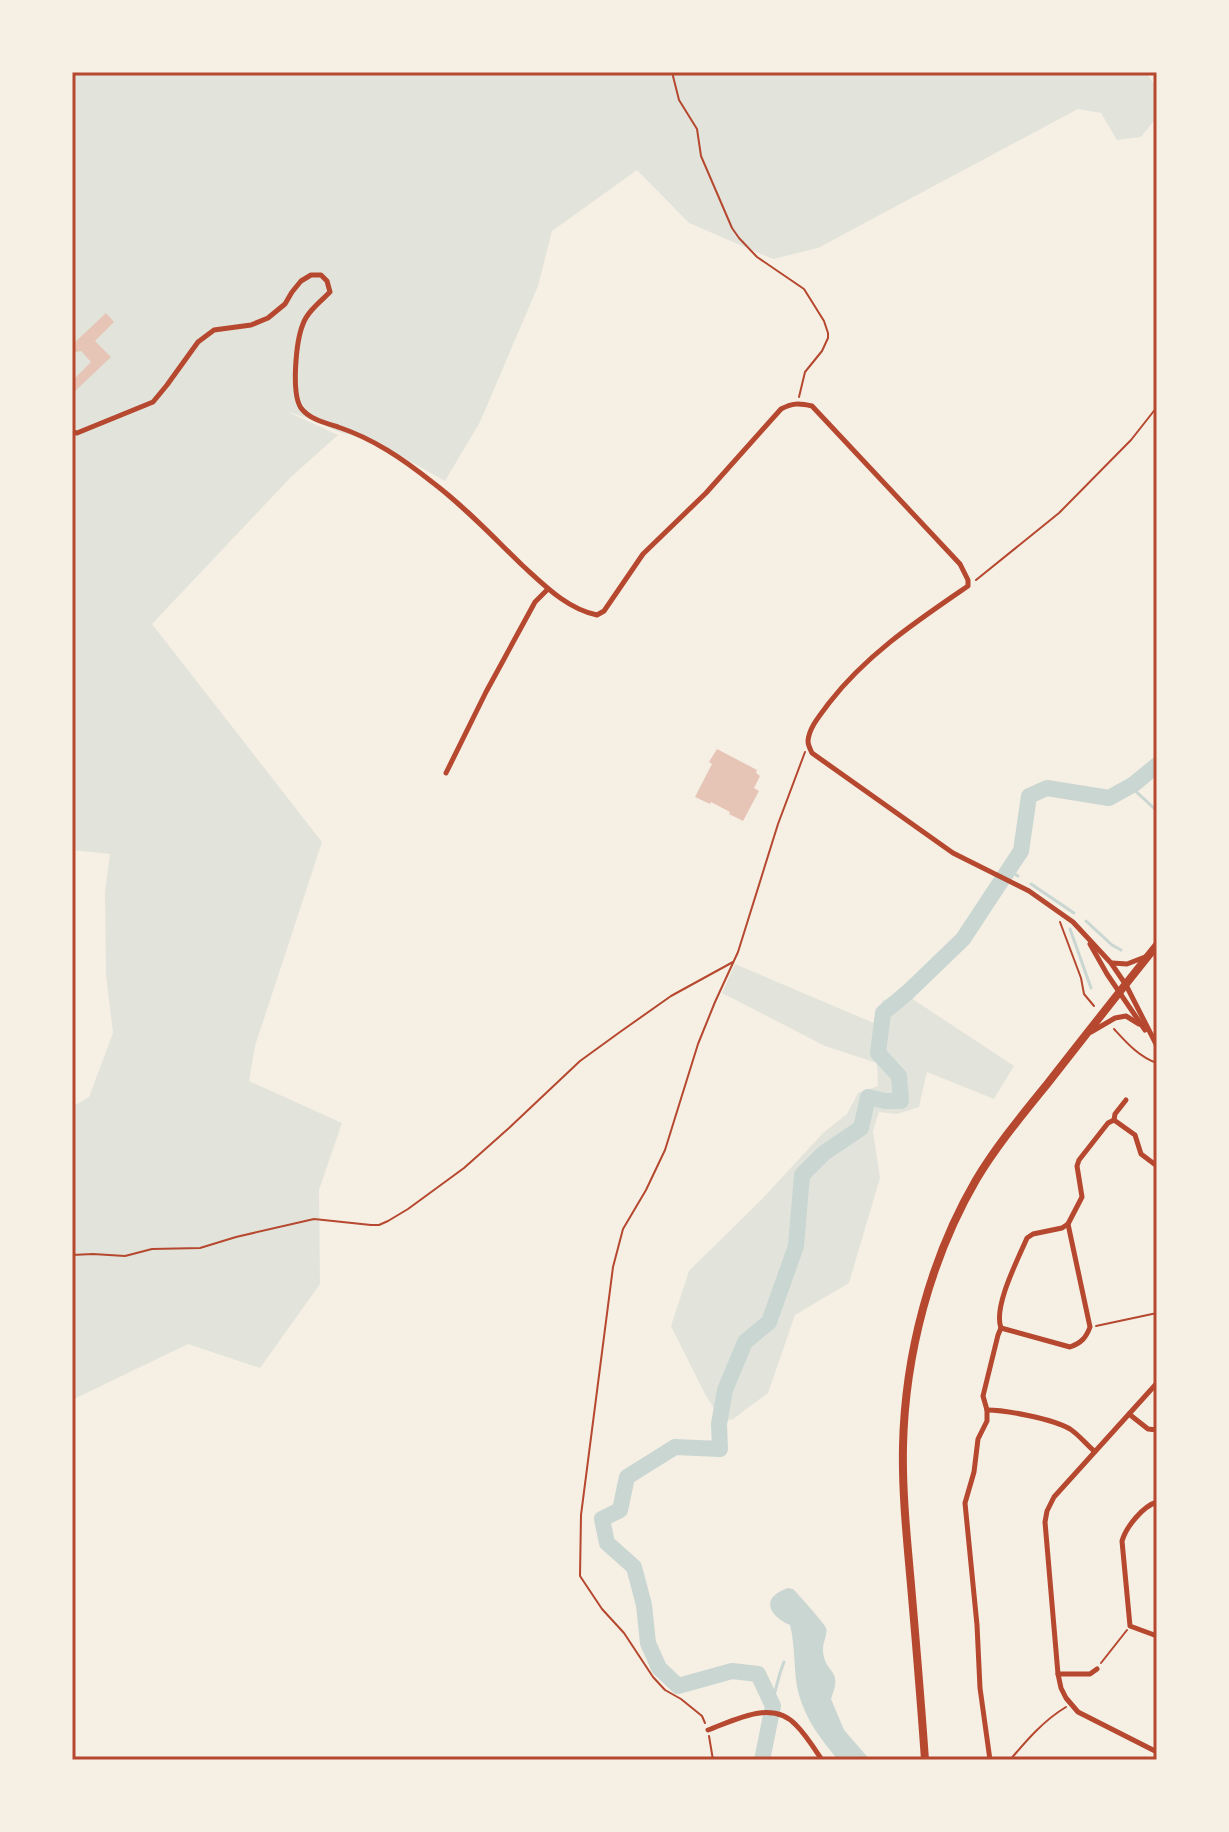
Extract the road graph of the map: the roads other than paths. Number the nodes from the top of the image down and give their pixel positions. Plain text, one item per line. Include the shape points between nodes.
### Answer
1 (72, 432) edge
2 (548, 589) junction
3 (446, 773) dead end
4 (1086, 936) junction
5 (1157, 945) edge
6 (1149, 955) junction
7 (1111, 963) junction
8 (1126, 985) junction
9 (1120, 994) junction
10 (1141, 1026) junction
11 (1149, 1033) junction
12 (1083, 1037) junction
13 (1157, 1046) edge
14 (1126, 1100) dead end
15 (1114, 1120) junction
16 (1157, 1166) edge
17 (1068, 1224) junction
18 (1001, 1328) junction
19 (1157, 1383) edge
20 (987, 1410) junction
21 (1129, 1414) junction
22 (1157, 1430) edge
23 (1094, 1451) junction
24 (1157, 1502) edge
25 (1157, 1636) edge
26 (1097, 1669) road end
27 (1058, 1674) junction
28 (708, 1730) road end
29 (1157, 1752) edge
30 (822, 1760) edge
31 (925, 1760) edge
32 (990, 1760) edge

1 - 2 street via 153,402 198,342 214,330 268,318 301,281 321,275 330,292 303,322 298,343 295,394 302,409 402,459
2 - 3 street via 535,602
2 - 4 street via 588,613 604,611 643,554 781,409 798,403 812,406 960,564 968,580 968,586 853,674 811,730 812,753 953,853 1056,909
4 - 7 street
4 - 9 street
5 - 6 main road
6 - 7 street via 1127,964
6 - 8 main road
7 - 8 street
8 - 9 main road
8 - 11 street
9 - 10 street
9 - 12 main road
10 - 11 street
10 - 12 street via 1126,1016 1115,1018
11 - 13 street
12 - 31 main road via 976,1181 938,1264 914,1346 903,1444 904,1496
14 - 15 street
15 - 16 street via 1135,1135 1141,1154
15 - 17 street via 1079,1160 1082,1197
17 - 18 street via 1027,1238 1008,1281 998,1320
17 - 18 street via 1088,1335 1070,1347
18 - 20 street via 983,1396
19 - 21 street
20 - 23 street via 1007,1410 1070,1429
20 - 32 street via 965,1503
21 - 22 street
21 - 23 street
23 - 27 street via 1054,1497 1045,1522
24 - 25 street via 1124,1532 1122,1541 1130,1626
26 - 27 street via 1090,1674
27 - 29 street via 1070,1704
28 - 30 street via 765,1711 787,1717

